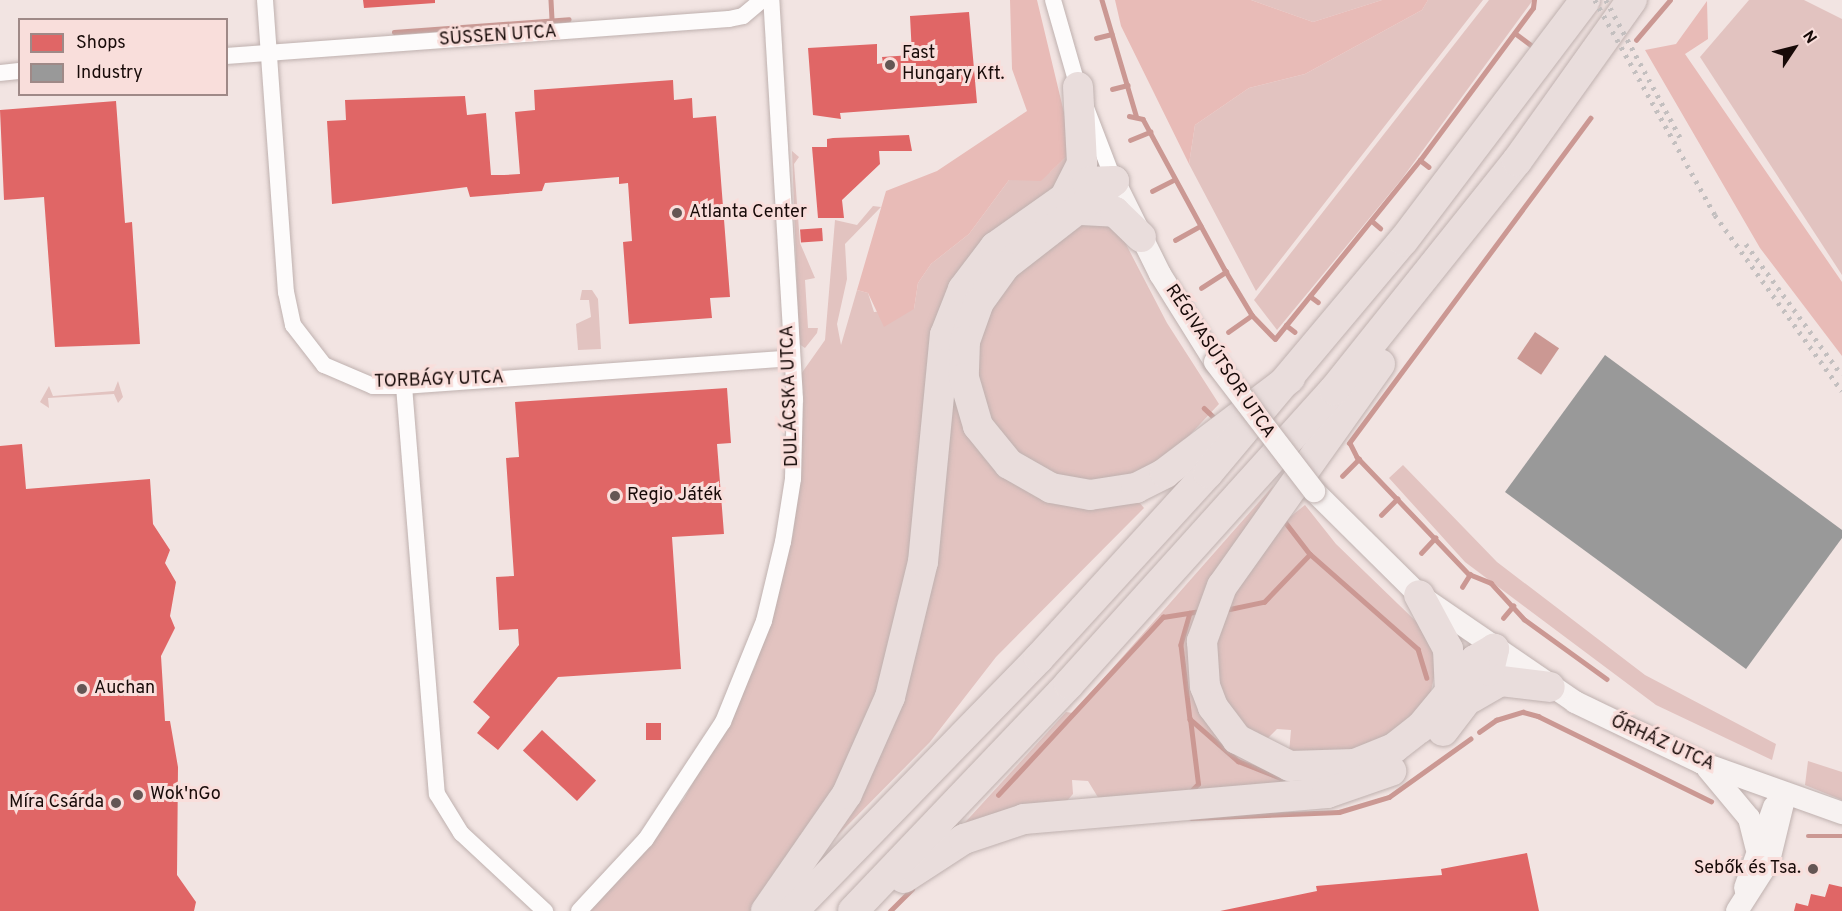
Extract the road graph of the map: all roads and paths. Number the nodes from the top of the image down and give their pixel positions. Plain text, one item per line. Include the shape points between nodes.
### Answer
1 (265, 0) edge
2 (762, 0) edge
3 (771, 0) edge
4 (1053, 0) edge
5 (1585, 0) edge
6 (1632, 0) edge
7 (268, 53) junction
8 (228, 56) edge
9 (18, 71) edge
10 (0, 73) edge
11 (1078, 87) junction
12 (1114, 181) junction
13 (1072, 204) junction
14 (1141, 237) junction
15 (1432, 271) junction
16 (792, 358) junction
17 (1290, 378) junction
18 (404, 386) junction
19 (1419, 595) junction
20 (1494, 649) junction
21 (1550, 687) junction
22 (1461, 695) junction
23 (1702, 764) junction
24 (1785, 795) junction
25 (1837, 812) edge
26 (1766, 843) junction
27 (1739, 906) edge
28 (545, 911) edge
29 (579, 911) edge
30 (766, 911) edge
31 (794, 911) edge
32 (853, 911) edge
33 (865, 911) edge

1 - 7 street, TORBÁGY UTCA
2 - 7 street, SÜSSEN UTCA via 743,16 729,19
3 - 16 street, DULÁCSKA UTCA
4 - 11 street, RÉGIVASÚTSOR UTCA
5 - 17 highway via 1480,144
6 - 15 highway
7 - 8 street, SÜSSEN UTCA
7 - 18 street, TORBÁGY UTCA via 293,325 324,365 372,386
9 - 10 street
11 - 12 street, RÉGIVASÚTSOR UTCA
11 - 13 highway via 1082,163
12 - 13 highway via 1092,179
12 - 14 street, RÉGIVASÚTSOR UTCA
13 - 14 highway via 1115,212
13 - 17 highway via 1005,266 969,324 964,378 969,402 978,426 1009,464 1051,488 1074,494 1136,488 1165,474 1224,423
13 - 30 highway via 995,247 954,308 938,373 923,562 903,662 847,794
14 - 19 street, RÉGIVASÚTSOR UTCA, bridge via 1215,362 1314,491
15 - 22 highway via 1423,304 1222,586 1209,616 1201,661 1209,697 1222,722 1256,753 1290,766 1331,768 1376,757
15 - 32 highway via 1334,390 1069,684
16 - 18 street, TORBÁGY UTCA
16 - 29 street, DULÁCSKA UTCA via 795,444 789,508 776,578 750,662 690,780 613,878
17 - 31 highway via 1039,658
18 - 28 street via 437,794 461,833
19 - 20 street, RÉGIVASÚTSOR UTCA
19 - 22 highway via 1448,650
20 - 21 street, ŐRHÁZ UTCA
20 - 22 highway via 1490,670
21 - 22 highway via 1502,681
21 - 23 street, ŐRHÁZ UTCA
22 - 33 highway via 1410,761 1369,781 1327,793 1024,819 945,850
23 - 24 street, ŐRHÁZ UTCA
23 - 26 street via 1741,805
24 - 25 street, ŐRHÁZ UTCA
24 - 26 street
25 - 26 street via 1802,816
26 - 27 street via 1760,879

